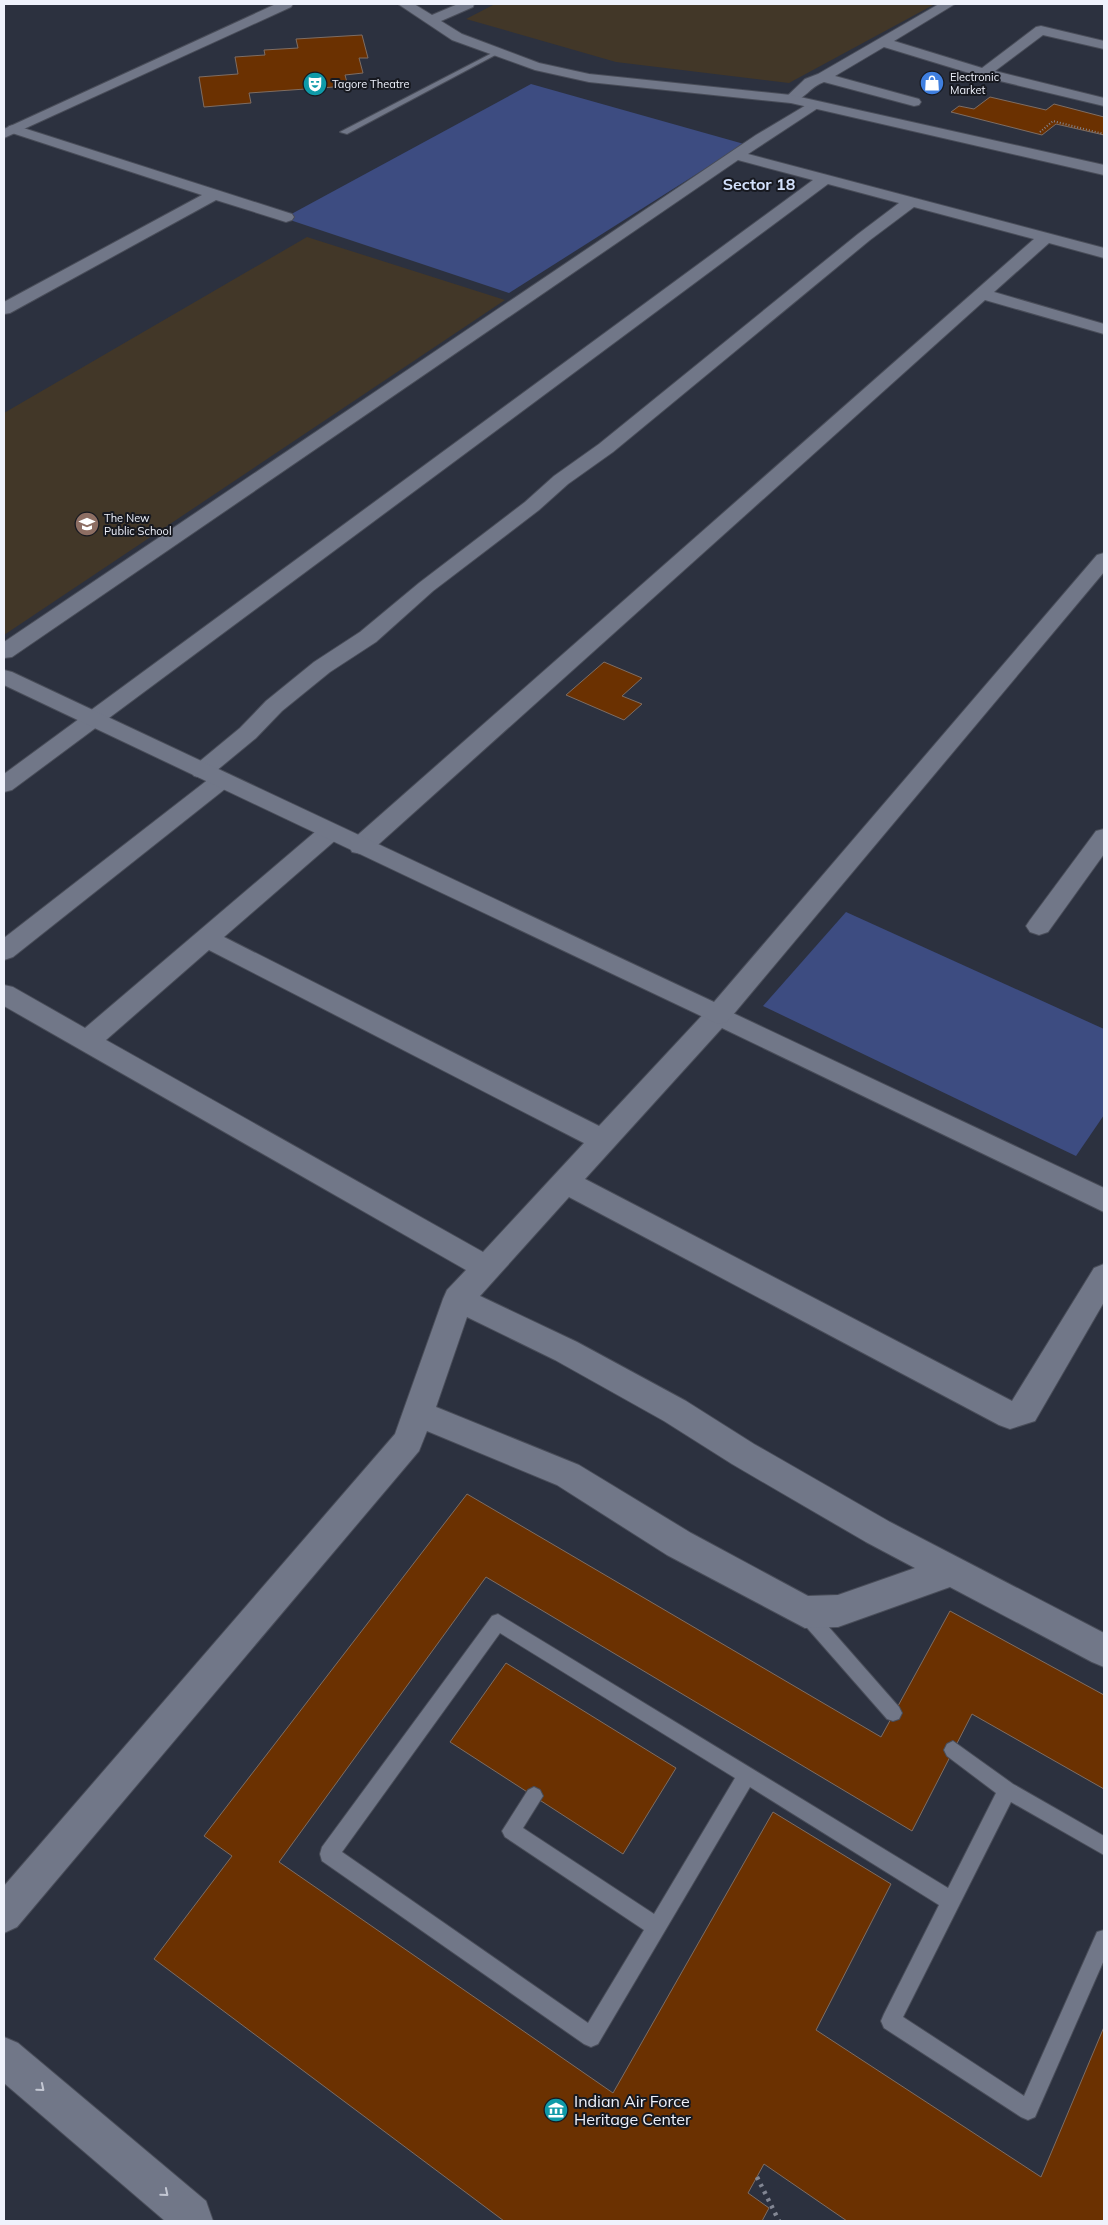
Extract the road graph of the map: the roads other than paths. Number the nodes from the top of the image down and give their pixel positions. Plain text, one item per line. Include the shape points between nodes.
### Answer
1 (286, 4) edge
2 (448, 4) edge
3 (468, 4) edge
4 (948, 4) edge
5 (411, 8) edge
6 (431, 20) junction
7 (883, 42) junction
8 (1104, 45) edge
9 (498, 52) junction
10 (984, 73) junction
11 (823, 77) junction
12 (1101, 97) edge
13 (791, 99) junction
14 (914, 102) dead end
15 (813, 105) junction
16 (9, 132) edge
17 (344, 132) dead end
18 (736, 155) junction
19 (1104, 170) edge
20 (825, 179) junction
21 (216, 194) junction
22 (911, 202) junction
23 (286, 217) dead end
24 (1045, 238) junction
25 (1104, 253) edge
26 (981, 294) junction
27 (4, 309) edge
28 (1104, 329) edge
29 (1104, 559) edge
30 (4, 652) edge
31 (4, 677) edge
32 (94, 720) junction
33 (212, 776) junction
34 (4, 785) edge
35 (330, 832) junction
36 (1104, 837) edge
37 (361, 846) junction
38 (1039, 926) dead end
39 (206, 938) junction
40 (4, 951) edge
41 (4, 994) edge
42 (718, 1015) junction
43 (87, 1041) junction
44 (602, 1140) junction
45 (564, 1181) junction
46 (1104, 1202) edge
47 (485, 1267) junction
48 (1104, 1276) edge
49 (458, 1299) junction
50 (417, 1413) junction
51 (951, 1571) junction
52 (805, 1612) junction
53 (1104, 1651) edge
54 (894, 1713) dead end
55 (953, 1750) dead end
56 (747, 1775) junction
57 (1007, 1790) junction
58 (534, 1796) dead end
59 (1104, 1846) edge
60 (951, 1901) junction
61 (4, 1914) edge
62 (656, 1926) junction
63 (1104, 1939) edge
64 (4, 2057) edge
65 (194, 2219) edge

1 - 16 street
2 - 5 street
3 - 6 street
4 - 7 street
5 - 6 street
6 - 9 street via 457,37
7 - 10 street
7 - 11 street
8 - 10 street via 1041,30
9 - 13 street via 535,66 589,78
9 - 17 lane
10 - 12 street
11 - 13 street via 810,82
11 - 14 street
13 - 15 street
15 - 18 street
15 - 19 street
16 - 21 street
18 - 20 street
18 - 30 street
20 - 22 street
20 - 32 street
21 - 23 street
21 - 27 street
22 - 24 street
22 - 33 street via 606,448 426,587 368,637 322,667 274,706
24 - 25 street
24 - 26 street
26 - 28 street
26 - 37 street
29 - 42 street
31 - 32 street
32 - 33 street
32 - 34 street
33 - 35 street
33 - 40 street
35 - 37 street
35 - 39 street
36 - 38 street
37 - 42 street
39 - 43 street
39 - 44 street
41 - 43 street
42 - 44 street
42 - 46 street
43 - 47 street
44 - 45 street
45 - 47 street
45 - 48 street via 1010,1415 1024,1411
47 - 49 street
49 - 50 street
49 - 51 street via 566,1351
50 - 52 street via 568,1475 680,1544
50 - 61 street via 408,1441
51 - 52 street via 838,1611
51 - 53 street
52 - 54 lane
55 - 57 lane
56 - 60 lane
56 - 62 lane
56 - 62 lane via 498,1622 329,1854 591,2037
57 - 59 lane
57 - 60 lane
58 - 62 lane via 511,1831
60 - 63 lane via 891,2021 1028,2110
64 -> 65 street

